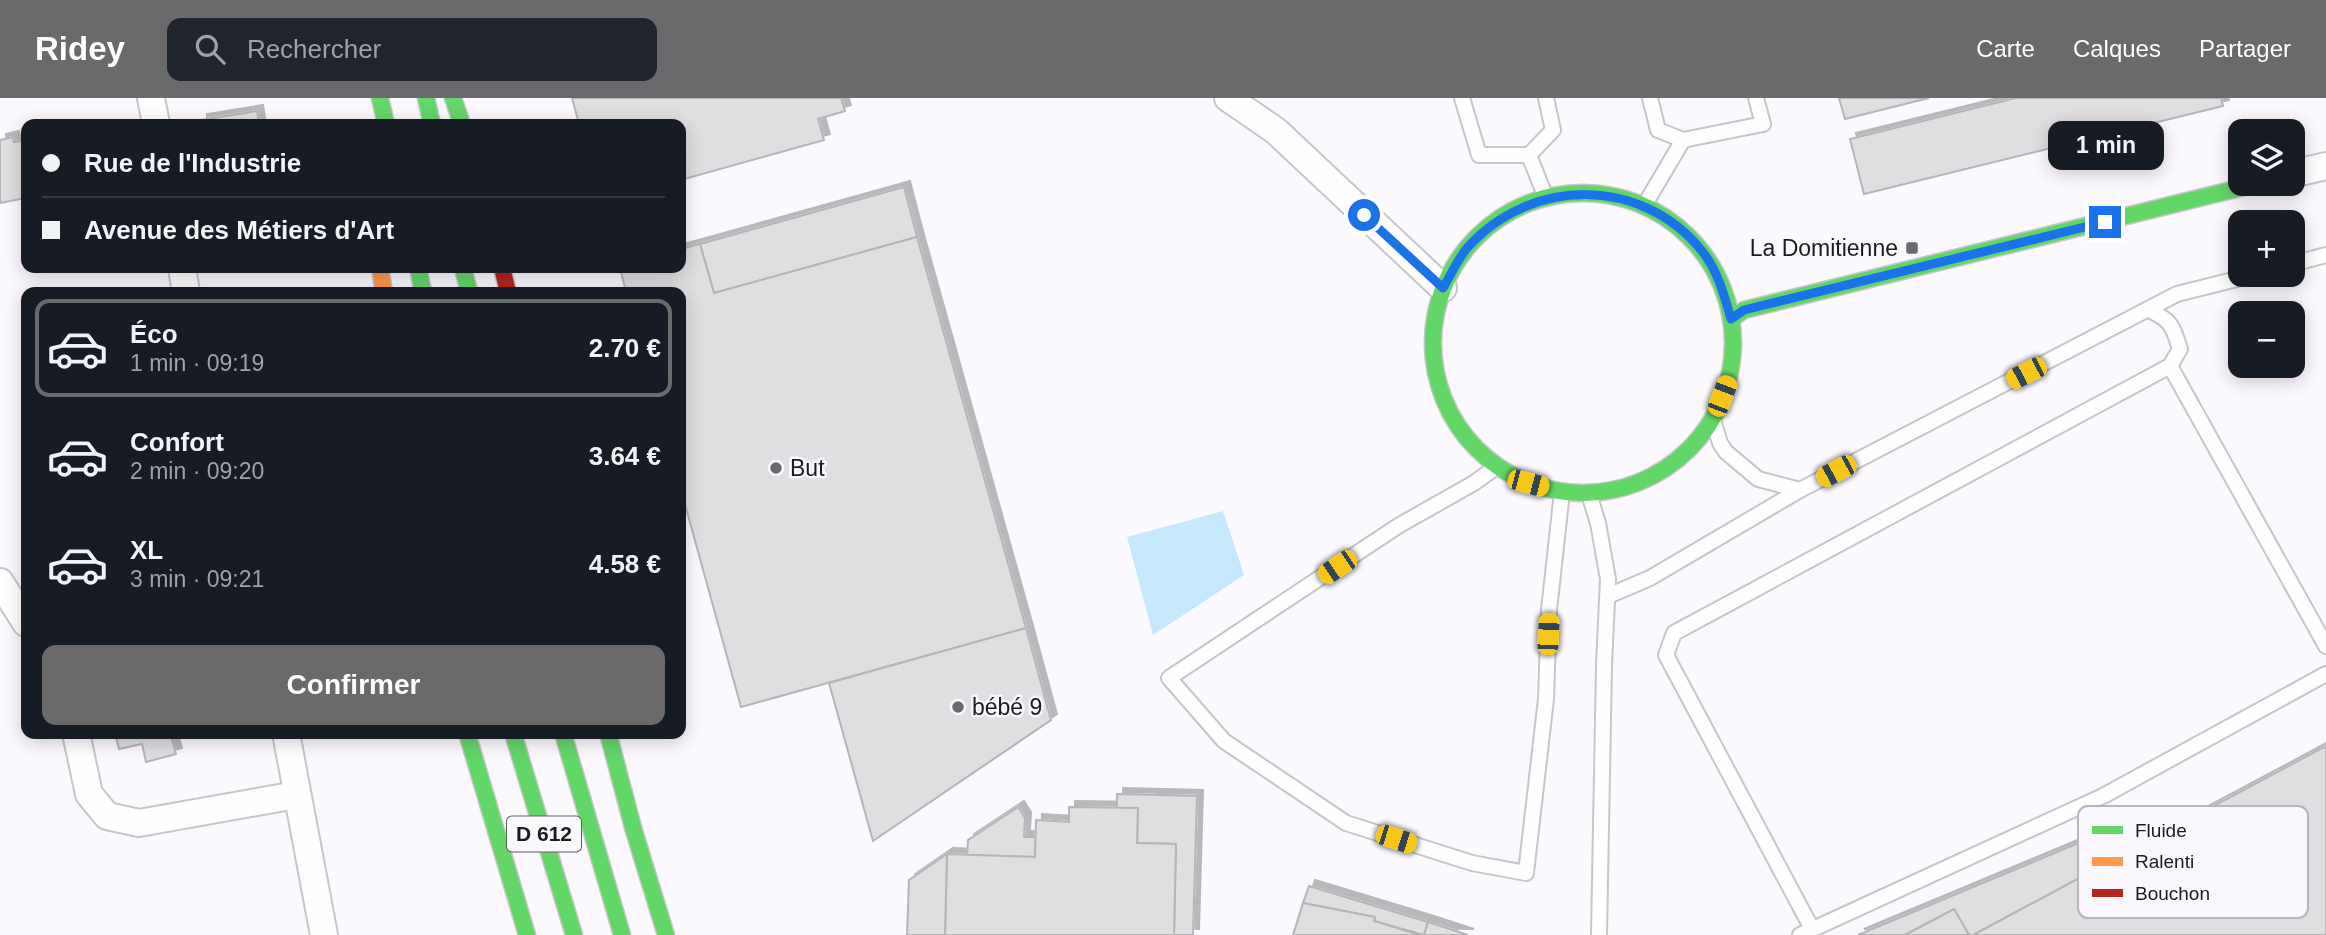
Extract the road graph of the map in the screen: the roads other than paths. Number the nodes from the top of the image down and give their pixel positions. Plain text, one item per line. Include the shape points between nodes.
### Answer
1 (151, 98) edge
2 (380, 98) edge
3 (426, 98) edge
4 (453, 98) edge
5 (1228, 98) edge
6 (1462, 98) edge
7 (1546, 98) edge
8 (1650, 98) edge
9 (1756, 98) edge
10 (155, 119) edge
11 (385, 119) edge
12 (431, 119) edge
13 (459, 119) edge
14 (1683, 141) junction
15 (1529, 155) junction
16 (2326, 166) edge
17 (2305, 171) edge
18 (2228, 191) edge
19 (1546, 198) junction
20 (1644, 206) junction
21 (2326, 255) edge
22 (2305, 261) edge
23 (2228, 282) edge
24 (1443, 288) junction
25 (2149, 310) junction
26 (1731, 319) junction
27 (2170, 366) junction
28 (1713, 420) junction
29 (1496, 467) junction
30 (1800, 490) junction
31 (1562, 492) junction
32 (1589, 494) junction
33 (0, 582) edge
34 (1608, 596) junction
35 (21, 615) edge
36 (2326, 646) edge
37 (2326, 674) edge
38 (77, 739) edge
39 (287, 739) edge
40 (469, 739) edge
41 (515, 739) edge
42 (565, 739) edge
43 (610, 739) edge
44 (296, 795) junction
45 (2081, 806) edge
46 (2078, 807) edge
47 (1806, 932) edge
48 (324, 935) edge
49 (527, 935) edge
50 (574, 935) edge
51 (622, 935) edge
52 (666, 935) edge
53 (1599, 935) edge

1 - 10 street
2 - 11 main road
3 - 12 main road
4 - 13 main road
5 - 24 street via 1276,131
6 - 15 lane via 1479,155
7 - 15 lane via 1553,130
8 - 14 lane via 1658,130
9 - 14 lane via 1763,124
14 - 20 lane
15 - 19 lane
16 - 17 street
18 - 26 main road via 1744,310
19 - 20 main road via 1579,193 1612,196
19 - 24 main road via 1503,217 1467,247
20 - 26 main road via 1676,225 1702,251 1721,284
21 - 22 lane
23 - 25 lane via 2177,295
24 - 29 main road via 1433,328 1434,370 1453,418
25 - 27 lane via 2166,318 2174,329 2180,349
25 - 30 lane
26 - 28 main road via 1731,371
27 - 36 lane
27 - 47 lane via 1674,633 1666,655
28 - 30 lane via 1726,452 1758,479
28 - 32 main road via 1681,458 1638,483
29 - 31 main road via 1528,483
29 - 31 lane via 1398,526 1169,678 1224,741 1346,823 1472,863 1526,873 1546,699 1549,610
30 - 34 lane via 1650,578
31 - 32 main road
32 - 34 lane via 1598,523
33 - 35 street
34 - 53 lane
37 - 45 lane
38 - 44 street via 89,794 107,816 139,823
39 - 44 street
40 - 49 main road, D 612
41 - 50 main road, D 612
42 - 51 main road, D 612
43 - 52 main road
44 - 48 street
46 - 47 lane

